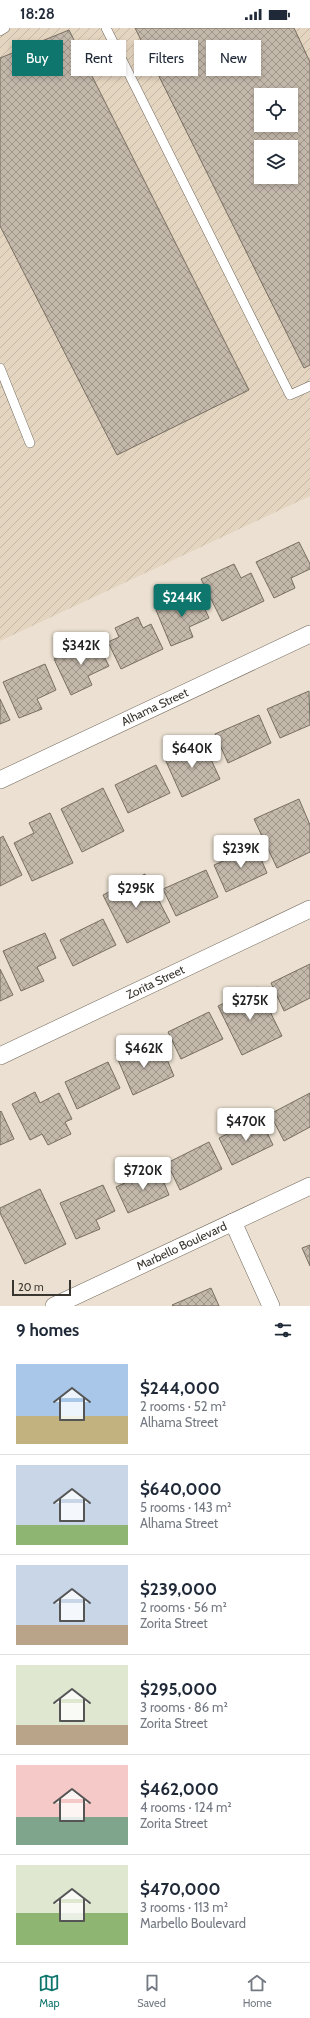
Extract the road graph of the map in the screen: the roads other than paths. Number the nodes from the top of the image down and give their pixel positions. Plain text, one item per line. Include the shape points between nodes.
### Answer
1 (5, 28) edge
2 (106, 28) edge
3 (0, 31) edge
4 (0, 368) edge
5 (310, 386) edge
6 (30, 443) dead end
7 (310, 634) edge
8 (0, 780) edge
9 (310, 909) edge
10 (0, 1056) edge
11 (310, 1186) edge
12 (233, 1222) junction
13 (54, 1306) edge
14 (271, 1306) edge

1 - 3 lane
2 - 5 lane via 290,395
4 - 6 lane
7 - 8 street, Alhama Street
9 - 10 street, Zorita Street
11 - 12 street, Marbello Boulevard
12 - 13 street, Marbello Boulevard
12 - 14 street

